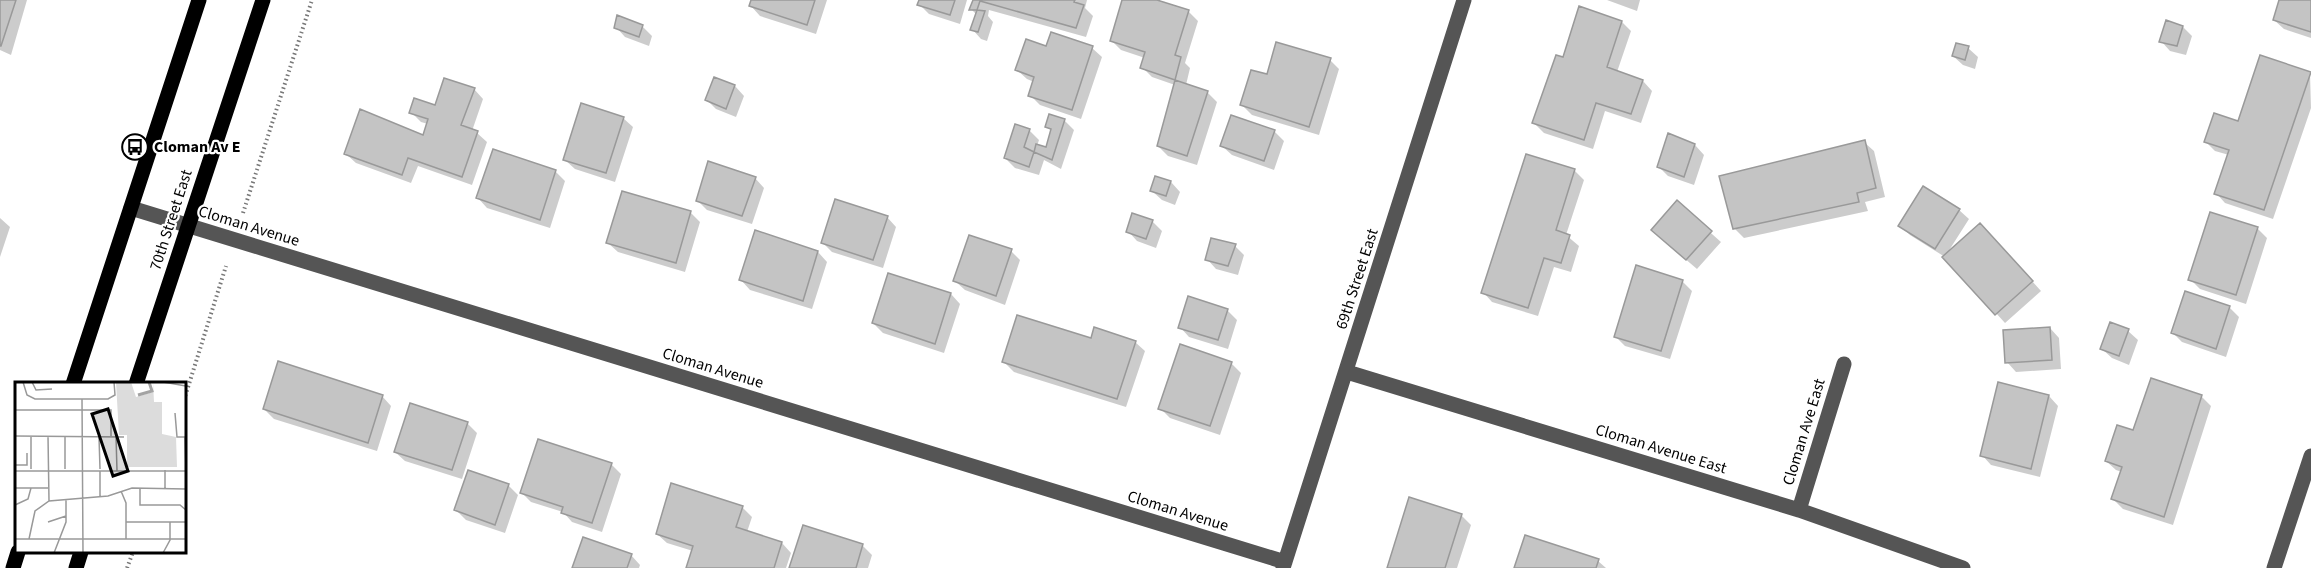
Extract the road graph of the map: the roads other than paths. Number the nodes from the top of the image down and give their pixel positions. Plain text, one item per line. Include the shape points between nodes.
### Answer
1 (199, 0) edge
2 (263, 0) edge
3 (1464, 0) edge
4 (131, 208) junction
5 (188, 226) junction
6 (1844, 364) dead end
7 (1347, 372) junction
8 (74, 382) edge
9 (137, 382) edge
10 (2311, 456) edge
11 (1799, 510) junction
12 (18, 553) edge
13 (81, 553) edge
14 (1284, 565) edge
15 (13, 568) edge
16 (76, 568) edge
17 (1963, 568) edge
18 (2274, 568) edge

1 - 4 main road
2 - 5 main road, 70th Street East
3 - 7 street, 69th Street East
4 - 5 street, Cloman Avenue
4 - 8 main road
5 - 9 main road, 70th Street East
5 - 14 street, Cloman Avenue
6 - 11 street, Cloman Ave East
7 - 11 street, Cloman Avenue East
7 - 14 street, 69th Street East
10 - 18 street
11 - 17 street, Cloman Avenue East
12 - 15 main road
13 - 16 main road

